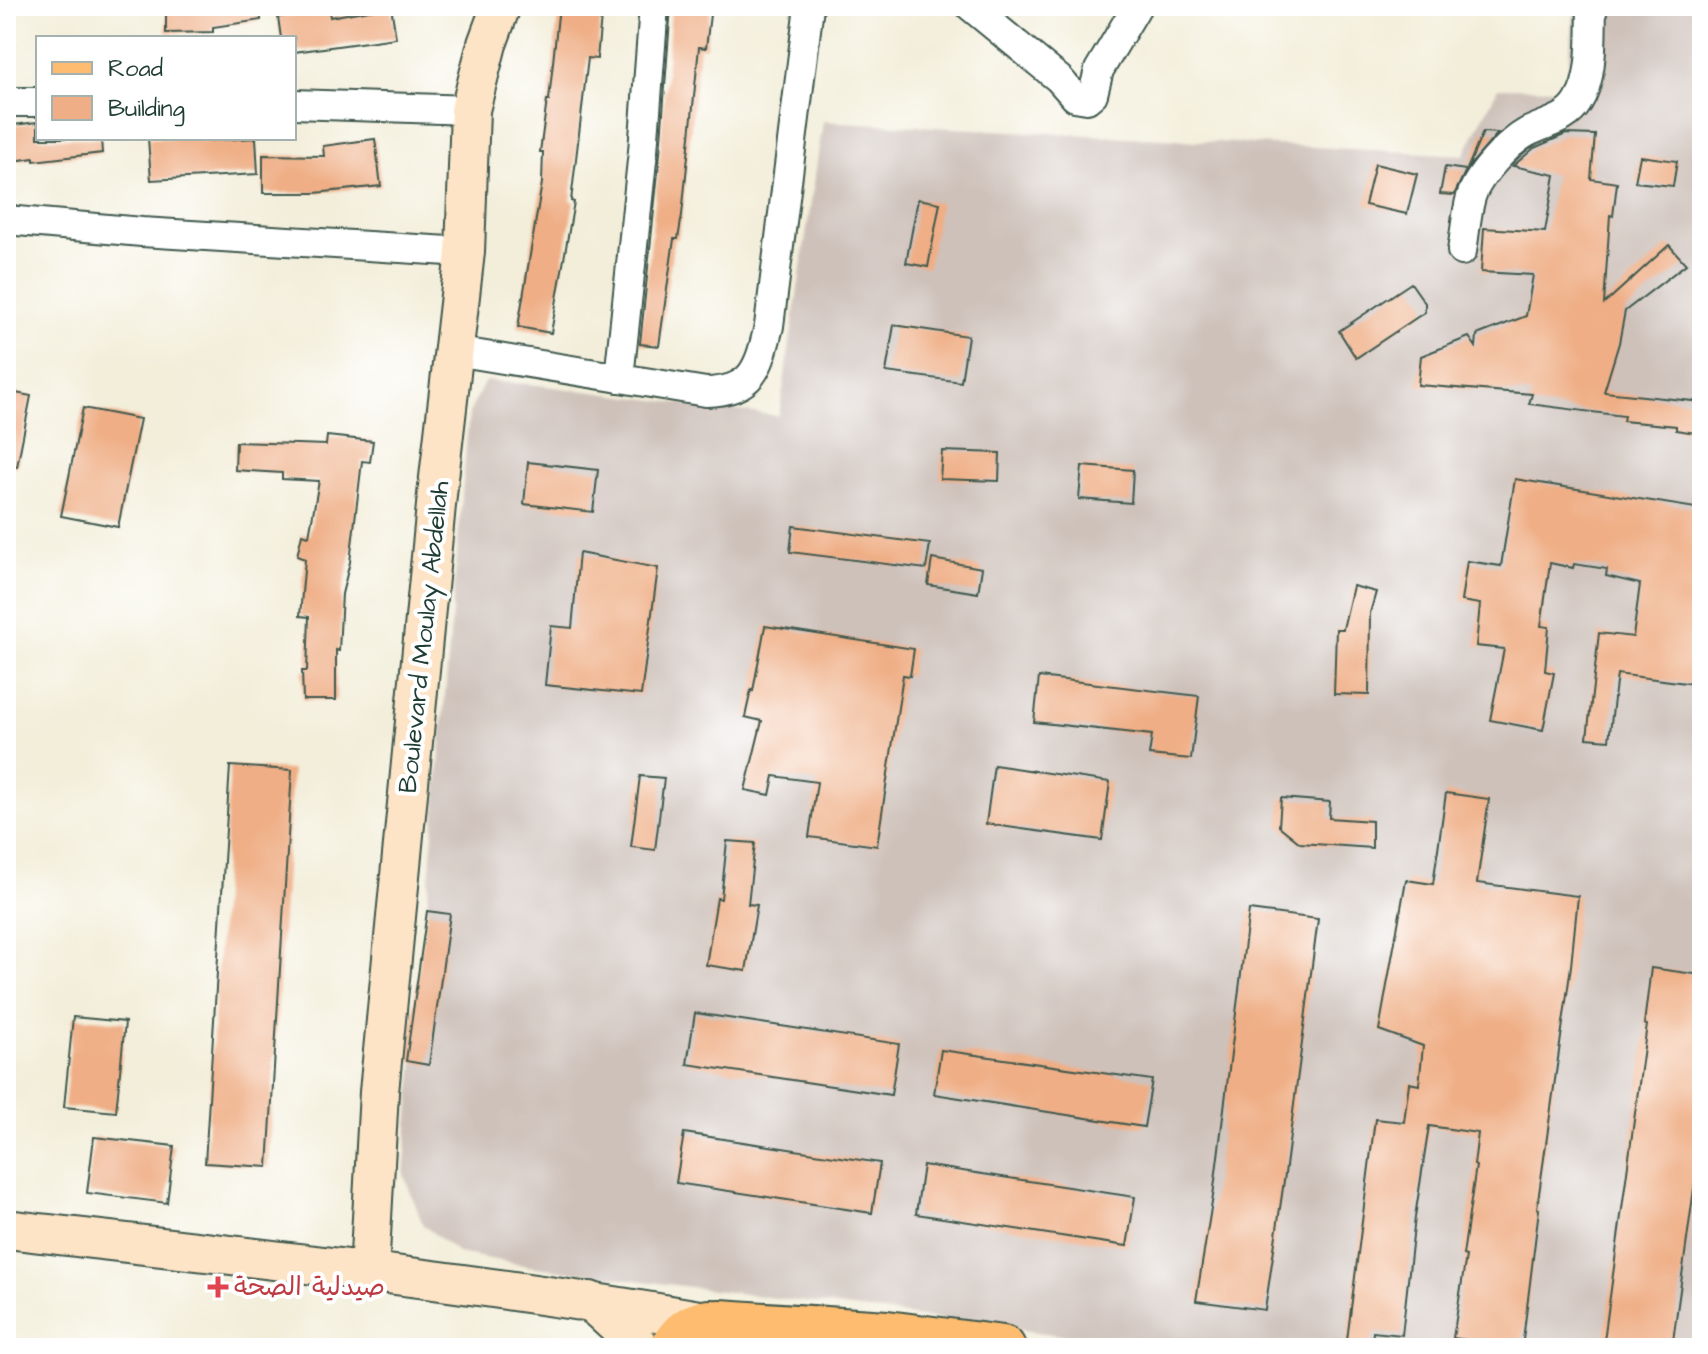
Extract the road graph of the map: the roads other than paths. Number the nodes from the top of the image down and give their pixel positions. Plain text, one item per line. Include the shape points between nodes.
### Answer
1 (501, 6) edge
2 (654, 6) edge
3 (809, 6) edge
4 (970, 6) edge
5 (1592, 6) edge
6 (1132, 9) edge
7 (6, 102) edge
8 (36, 102) edge
9 (296, 104) edge
10 (470, 110) junction
11 (6, 220) edge
12 (1462, 251) dead end
13 (465, 252) junction
14 (455, 351) junction
15 (619, 378) junction
16 (6, 1229) edge
17 (369, 1272) junction
18 (590, 1301) junction
19 (725, 1331) edge
20 (887, 1333) junction
21 (641, 1348) edge
22 (672, 1348) edge
23 (840, 1348) edge
24 (1003, 1348) edge

1 - 10 main road, Boulevard Moulay Abdellah
2 - 15 street
3 - 15 street via 769,326 759,363 743,384 719,391
4 - 6 street via 1075,97 1087,99
5 - 12 street via 1590,62 1579,102 1566,115 1511,144 1486,173 1471,195
7 - 8 street
9 - 10 street
10 - 13 main road, Boulevard Moulay Abdellah
11 - 13 street
13 - 14 main road, Boulevard Moulay Abdellah
14 - 15 street
14 - 17 main road, Boulevard Moulay Abdellah via 380,1077
16 - 17 main road
17 - 18 main road
18 - 19 main road
18 - 21 main road
19 - 20 main road
19 - 22 main road via 691,1326
20 - 23 main road
20 - 24 main road

